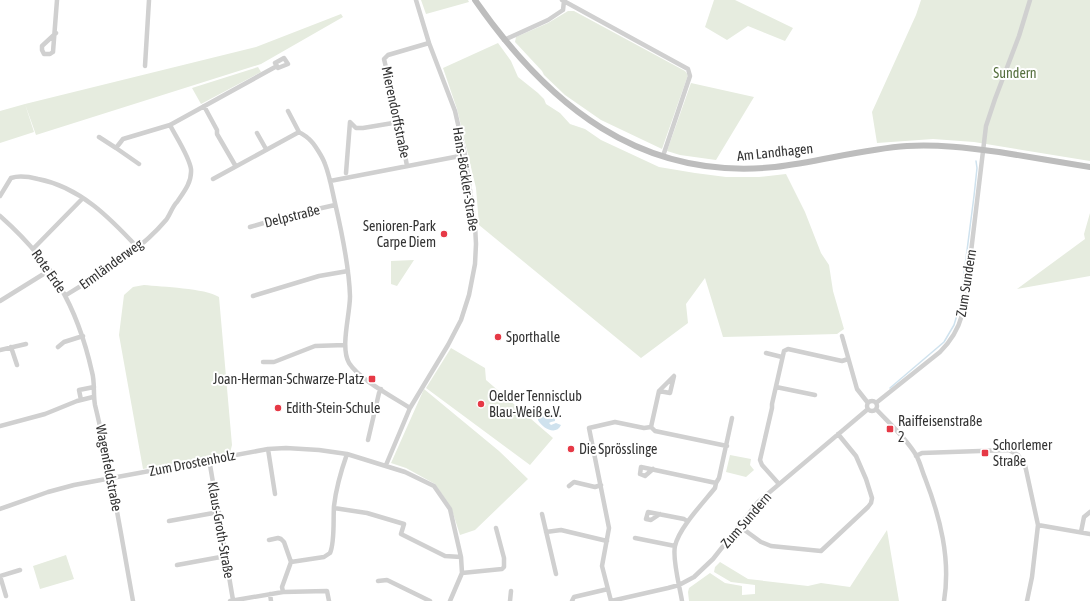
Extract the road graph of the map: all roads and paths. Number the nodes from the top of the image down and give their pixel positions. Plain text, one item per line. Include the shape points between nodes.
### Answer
1 (58, 0) edge
2 (149, 0) edge
3 (416, 0) edge
4 (475, 0) edge
5 (1030, 0) edge
6 (563, 1) edge
7 (56, 33) junction
8 (504, 40) junction
9 (430, 43) junction
10 (145, 66) dead end
11 (277, 66) dead end
12 (204, 106) junction
13 (288, 111) dead end
14 (399, 122) junction
15 (170, 125) junction
16 (299, 132) junction
17 (257, 133) dead end
18 (99, 137) dead end
19 (116, 148) junction
20 (266, 149) junction
21 (984, 150) junction
22 (465, 155) junction
23 (663, 156) junction
24 (139, 164) dead end
25 (235, 165) junction
26 (407, 166) junction
27 (1090, 167) edge
28 (346, 173) dead end
29 (213, 179) dead end
30 (330, 181) junction
31 (0, 196) edge
32 (83, 198) junction
33 (335, 205) junction
34 (0, 216) edge
35 (250, 227) dead end
36 (138, 248) junction
37 (33, 249) junction
38 (50, 270) junction
39 (348, 271) junction
40 (66, 296) junction
41 (253, 296) dead end
42 (0, 301) edge
43 (83, 336) junction
44 (842, 336) dead end
45 (26, 344) dead end
46 (345, 345) junction
47 (11, 347) junction
48 (58, 347) dead end
49 (0, 350) edge
50 (766, 353) dead end
51 (782, 357) junction
52 (848, 359) junction
53 (263, 362) dead end
54 (16, 365) dead end
55 (94, 387) junction
56 (776, 387) junction
57 (382, 389) junction
58 (659, 391) dead end
59 (815, 395) dead end
60 (94, 397) junction
61 (81, 400) junction
62 (868, 403) junction
63 (876, 403) junction
64 (410, 408) junction
65 (868, 409) junction
66 (876, 409) junction
67 (732, 418) dead end
68 (0, 426) edge
69 (651, 427) junction
70 (838, 434) junction
71 (368, 440) dead end
72 (726, 446) junction
73 (268, 449) junction
74 (347, 454) junction
75 (916, 456) junction
76 (209, 459) junction
77 (386, 465) junction
78 (653, 470) dead end
79 (111, 478) junction
80 (716, 483) junction
81 (779, 484) junction
82 (601, 485) junction
83 (569, 486) dead end
84 (275, 494) dead end
85 (334, 508) junction
86 (0, 509) edge
87 (219, 512) junction
88 (1090, 512) edge
89 (542, 514) dead end
90 (660, 514) dead end
91 (169, 521) dead end
92 (687, 521) junction
93 (1038, 525) junction
94 (739, 526) junction
95 (496, 528) dead end
96 (546, 532) junction
97 (1081, 532) junction
98 (1090, 534) edge
99 (635, 538) dead end
100 (269, 540) dead end
101 (607, 541) junction
102 (675, 546) junction
103 (226, 556) junction
104 (461, 557) junction
105 (290, 562) junction
106 (176, 565) dead end
107 (20, 570) dead end
108 (462, 574) junction
109 (556, 574) dead end
110 (0, 576) edge
111 (378, 581) dead end
112 (679, 585) junction
113 (608, 589) junction
114 (511, 591) dead end
115 (282, 592) junction
116 (270, 594) junction
117 (6, 596) dead end
118 (133, 601) edge
119 (232, 601) edge
120 (271, 601) edge
121 (329, 601) edge
122 (430, 601) edge
123 (450, 601) edge
124 (510, 601) edge
125 (572, 601) edge
126 (611, 601) edge
127 (682, 601) edge
128 (944, 601) edge
129 (1027, 601) edge

1 - 7 street
2 - 10 street
3 - 9 street, Hans-Böckler-Straße
4 - 8 street, Am Landhagen
5 - 21 street, Zum Sundern via 986,126
6 - 8 street via 563,10 548,20
6 - 23 street via 688,69 690,76
7 - 7 street via 42,46 44,54 53,52
8 - 23 street, Am Landhagen via 563,101 596,126 624,141
9 - 14 street, Mierendorffstraße via 388,54 384,60
9 - 22 street, Hans-Böckler-Straße via 455,111
11 - 12 street
12 - 15 street
12 - 25 street
13 - 16 street
14 - 26 street, Mierendorffstraße
14 - 28 street via 356,128 350,122
15 - 19 street via 123,139
15 - 36 street, Ermländerweg via 191,168 191,178 166,219
16 - 20 street
16 - 30 street via 311,139 325,163
17 - 20 street
18 - 19 street
19 - 24 street
20 - 25 street
21 - 23 street, Am Landhagen via 908,146 796,164 752,168 706,166
21 - 27 street, Am Landhagen
21 - 63 street, Zum Sundern via 960,324 949,344
22 - 26 street, Mierendorffstraße
22 - 64 street, Hans-Böckler-Straße via 476,244 471,288 462,317 449,343
25 - 29 street
26 - 30 street, Mierendorffstraße
30 - 33 street
31 - 32 street via 11,178 28,177 51,182
32 - 36 street via 117,225
32 - 37 street
33 - 35 street, Delpstraße
33 - 39 street
34 - 37 street, Rote Erde
36 - 40 street, Ermländerweg
37 - 38 street, Rote Erde
38 - 40 street, Rote Erde
38 - 42 street
39 - 41 street via 319,276
39 - 46 street via 350,298
40 - 43 street, Rote Erde
43 - 48 street via 64,342
43 - 55 street, Wagenfeldstraße
44 - 52 street
45 - 47 street
46 - 53 street via 315,346 274,362
46 - 57 street via 349,362 355,370
47 - 49 street
47 - 54 street
50 - 51 street
51 - 52 street via 788,349
51 - 56 street
52 - 62 street via 857,389
55 - 60 street, Wagenfeldstraße
55 - 61 street via 79,390
56 - 59 street
56 - 81 street via 760,460
57 - 64 street
57 - 71 street
58 - 69 street
60 - 61 street
60 - 79 street, Wagenfeldstraße
61 - 68 street via 45,414
62 - 63 street
62 - 65 street
63 - 66 street
64 - 77 street, Hans-Böckler-Straße
65 - 66 street
65 - 70 street, Zum Sundern
66 - 75 street via 900,434
67 - 72 street
69 - 72 street
69 - 82 street via 614,422 589,428
70 - 81 street, Zum Sundern
70 - 94 street via 856,456 872,498 868,507 821,551 771,546
72 - 80 street
73 - 74 street, Zum Drostenholz via 319,450
73 - 76 street, Zum Drostenholz
73 - 84 street
74 - 77 street, Zum Drostenholz
74 - 85 street
75 - 93 street via 922,453 998,449 1015,453 1025,466
75 - 128 street via 935,505 943,535 946,580
76 - 79 street, Zum Drostenholz
76 - 87 street, Klaus-Groth-Straße
77 - 104 street, Zum Drostenholz via 434,486 450,509
78 - 80 street
79 - 86 street, Zum Drostenholz via 61,488
79 - 118 street, Wagenfeldstraße
80 - 92 street via 715,488
81 - 94 street, Zum Sundern via 758,502
82 - 83 street via 574,482
82 - 101 street via 609,528
85 - 104 street via 367,513 404,524 401,534 445,556
85 - 105 street via 330,553 324,557
87 - 91 street
87 - 103 street, Klaus-Groth-Straße
88 - 97 street via 1084,517
89 - 96 street
90 - 92 street
92 - 102 street
93 - 97 street
93 - 129 street
94 - 112 street, Zum Sundern via 705,568
95 - 108 street via 504,567
96 - 101 street via 561,530
96 - 109 street
97 - 98 street
99 - 102 street
100 - 105 street via 278,538 284,542
101 - 113 street via 602,566
102 - 112 street
103 - 106 street
103 - 119 street, Klaus-Groth-Straße
104 - 108 street, Zum Drostenholz
105 - 115 street
107 - 110 street
108 - 123 street
110 - 117 street
111 - 122 street via 387,580
112 - 126 street, Zum Sundern
112 - 127 street
113 - 125 street via 574,597
113 - 126 street
114 - 124 street
115 - 116 street
115 - 121 street via 327,591
116 - 119 street
116 - 120 street

